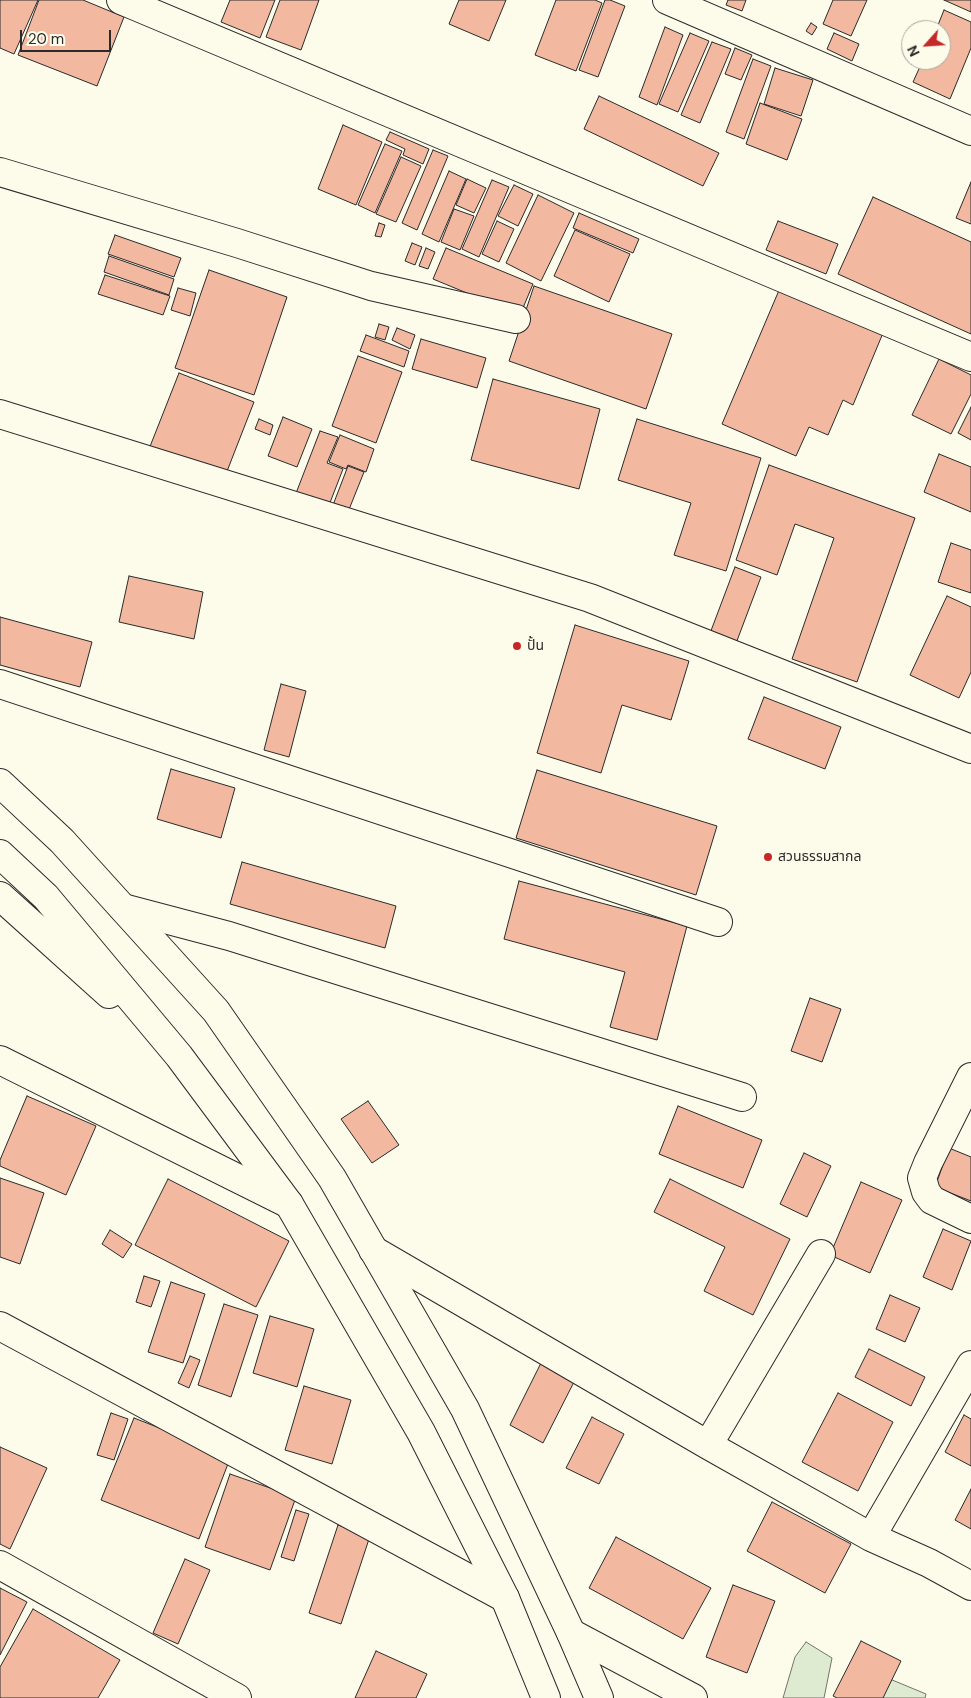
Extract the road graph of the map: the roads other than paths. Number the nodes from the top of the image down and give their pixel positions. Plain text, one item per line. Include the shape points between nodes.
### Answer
1 (121, 0) edge
2 (667, 0) edge
3 (971, 131) edge
4 (0, 172) edge
5 (516, 319) dead end
6 (971, 357) edge
7 (0, 414) edge
8 (0, 684) edge
9 (971, 749) edge
10 (0, 775) edge
11 (0, 783) edge
12 (62, 841) junction
13 (0, 854) edge
14 (0, 896) edge
15 (123, 908) junction
16 (718, 922) dead end
17 (179, 1056) junction
18 (0, 1060) edge
19 (971, 1077) edge
20 (742, 1097) dead end
21 (289, 1204) junction
22 (971, 1218) edge
23 (373, 1250) junction
24 (821, 1254) dead end
25 (0, 1326) edge
26 (971, 1364) edge
27 (708, 1445) junction
28 (871, 1537) junction
29 (0, 1565) edge
30 (971, 1586) edge
31 (505, 1598) junction
32 (571, 1633) junction
33 (237, 1698) edge
34 (546, 1698) edge
35 (598, 1698) edge
36 (693, 1698) edge

1 - 6 street
2 - 3 street
4 - 5 street via 371,286
7 - 9 street via 590,598
8 - 16 street
10 - 12 street
11 - 12 street
12 - 15 street
13 - 17 street via 46,897
14 - 17 street
15 - 20 street via 229,936
15 - 23 street via 216,1011 332,1178
17 - 21 street
18 - 21 street
19 - 22 street via 922,1178 932,1200
21 - 31 street via 421,1432
23 - 27 street
23 - 32 street via 465,1409
24 - 27 street
25 - 31 street
26 - 28 street
27 - 28 street
28 - 30 street
29 - 33 street
31 - 34 street
32 - 35 street
32 - 36 street

